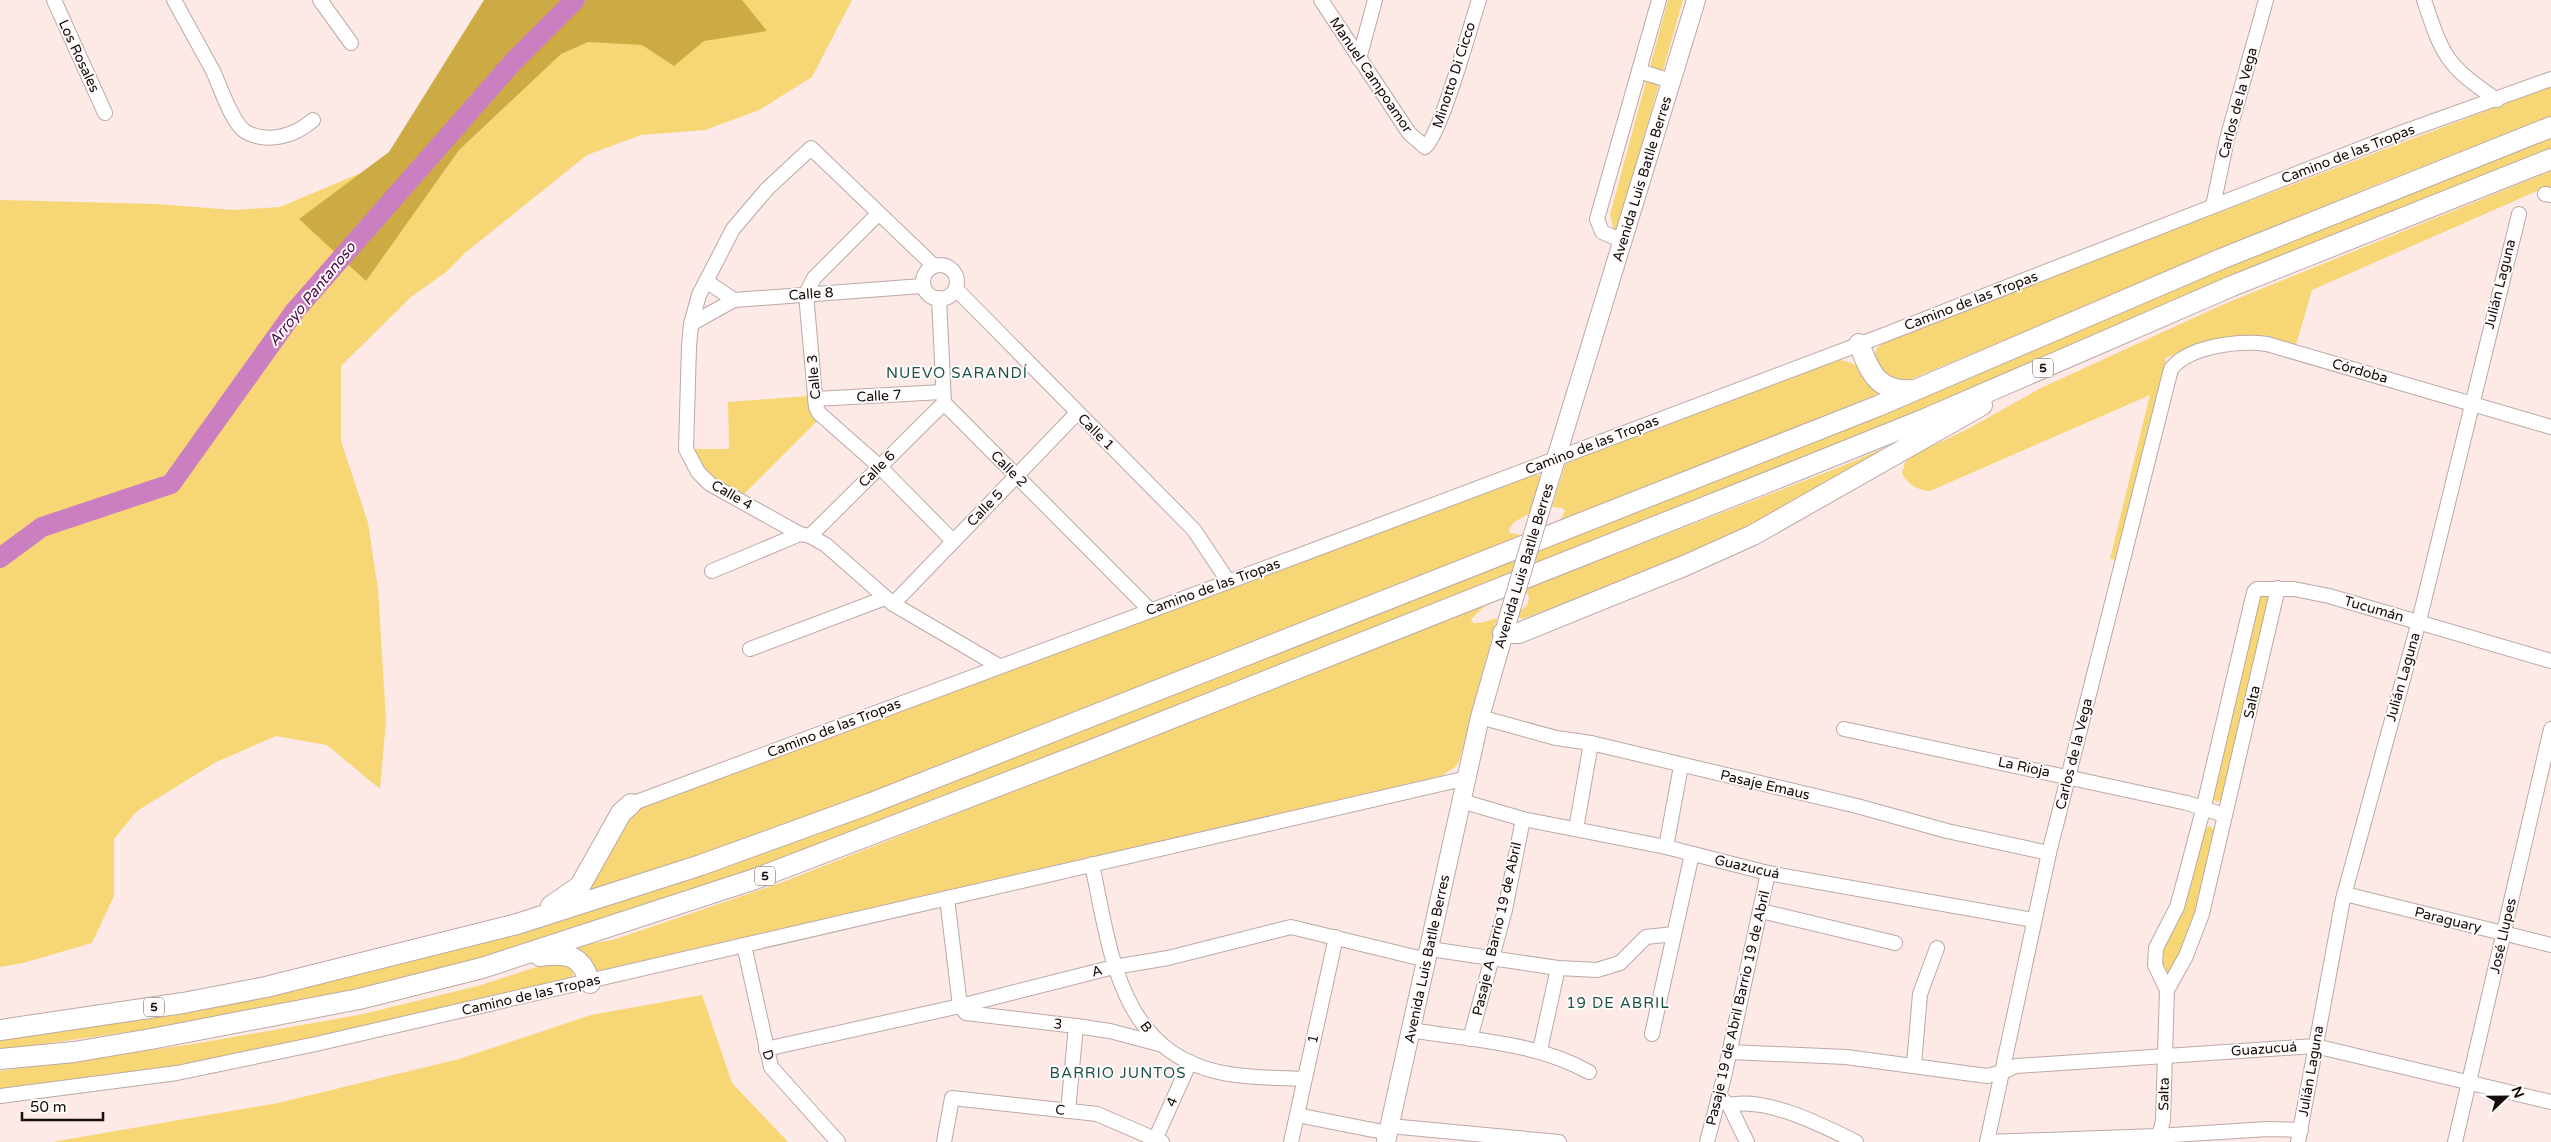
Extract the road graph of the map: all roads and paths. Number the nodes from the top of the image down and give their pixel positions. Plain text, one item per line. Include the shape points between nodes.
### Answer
1 (55, 0) edge
2 (174, 0) edge
3 (320, 0) edge
4 (1321, 0) edge
5 (1375, 0) edge
6 (1479, 0) edge
7 (1659, 0) edge
8 (1696, 0) edge
9 (2266, 0) edge
10 (2424, 0) edge
11 (351, 43) dead end
12 (1359, 60) junction
13 (1639, 71) junction
14 (2551, 79) edge
15 (1671, 81) junction
16 (2497, 100) junction
17 (105, 113) dead end
18 (313, 120) dead end
19 (2551, 127) edge
20 (1425, 147) joint
21 (2551, 159) edge
22 (2213, 206) junction
23 (878, 214) junction
24 (2519, 214) dead end
25 (1623, 241) junction
26 (933, 265) junction
27 (706, 281) junction
28 (922, 286) junction
29 (956, 289) junction
30 (806, 294) junction
31 (939, 298) junction
32 (734, 300) junction
33 (691, 324) junction
34 (1859, 344) junction
35 (2048, 366) junction
36 (2171, 369) joint
37 (1917, 390) junction
38 (943, 398) junction
39 (815, 399) junction
40 (2471, 404) junction
41 (1077, 413) junction
42 (2551, 427) edge
43 (1556, 458) junction
44 (880, 467) junction
45 (1016, 476) junction
46 (805, 535) junction
47 (953, 540) junction
48 (712, 571) dead end
49 (1228, 581) junction
50 (2278, 588) junction
51 (2254, 592) joint
52 (889, 601) junction
53 (1150, 610) junction
54 (2419, 622) junction
55 (1503, 632) junction
56 (750, 648) dead end
57 (2551, 661) edge
58 (999, 666) junction
59 (1480, 717) junction
60 (1844, 729) dead end
61 (2551, 729) edge
62 (1591, 743) junction
63 (1682, 766) junction
64 (2068, 777) junction
65 (1467, 778) junction
66 (1461, 801) junction
67 (631, 804) joint
68 (2204, 810) junction
69 (2224, 815) junction
70 (1523, 818) junction
71 (1576, 830) junction
72 (1666, 847) junction
73 (2049, 853) junction
74 (1692, 854) junction
75 (1092, 864) junction
76 (1768, 873) junction
77 (2345, 894) junction
78 (946, 898) junction
79 (1761, 911) junction
80 (2034, 920) junction
81 (517, 924) junction
82 (1674, 934) junction
83 (2503, 934) junction
84 (1336, 936) junction
85 (1895, 943) dead end
86 (744, 945) junction
87 (2551, 945) edge
88 (1937, 948) dead end
89 (1428, 954) junction
90 (1493, 957) junction
91 (506, 961) junction
92 (1114, 967) junction
93 (1558, 968) junction
94 (590, 982) junction
95 (2167, 990) junction
96 (960, 1006) junction
97 (1076, 1026) junction
98 (0, 1030) edge
99 (1412, 1030) junction
100 (1652, 1034) dead end
101 (1470, 1040) junction
102 (1159, 1044) junction
103 (2315, 1046) junction
104 (766, 1049) junction
105 (1540, 1050) junction
106 (1729, 1052) junction
107 (2165, 1056) junction
108 (0, 1059) edge
109 (1190, 1062) junction
110 (1914, 1064) junction
111 (1589, 1072) dead end
112 (2003, 1072) junction
113 (1304, 1079) junction
114 (2469, 1083) junction
115 (0, 1096) edge
116 (1724, 1101) junction
117 (2551, 1102) edge
118 (1068, 1110) junction
119 (1296, 1115) junction
120 (1388, 1134) edge
121 (2299, 1136) edge
122 (2155, 1139) edge
123 (1157, 1141) edge
124 (838, 1142) edge
125 (944, 1142) edge
126 (1291, 1142) edge
127 (1550, 1142) edge
128 (1707, 1142) edge
129 (1747, 1142) edge
130 (1856, 1142) edge
131 (1987, 1142) edge
132 (2455, 1142) edge

1 - 17 street, Los Rosales
2 - 18 street via 236,122 245,131 279,138 302,130
3 - 11 street
4 - 12 street, Manuel Campoamor
5 - 12 street
6 - 20 street, Minotto Di Cicco via 1439,122 1430,144
7 - 13 street
8 - 15 main road, Avenida Luis Batlle Berres
9 - 22 street, Carlos de la Vega via 2227,140
10 - 16 street via 2449,62 2470,82
12 - 20 street, Manuel Campoamor via 1409,133
13 - 15 street
13 - 25 street via 1597,219 1602,232
14 - 16 street, Camino de las Tropas
15 - 25 main road, Avenida Luis Batlle Berres
16 - 22 street, Camino de las Tropas via 2403,132
19 - 37 highway, 5 via 2221,259
21 - 35 highway, 5 via 2241,282
22 - 34 street, Camino de las Tropas
23 - 26 street
23 - 27 street, Calle 4 via 811,148 767,189 733,229
23 - 30 street via 814,278
24 - 40 street, Julián Laguna
25 - 43 main road, Avenida Luis Batlle Berres
26 - 28 street
26 - 29 street via 944,266 955,274
27 - 32 street
27 - 33 street, Calle 4
28 - 30 street, Calle 8
28 - 31 street via 927,293
29 - 31 street
29 - 41 street, Calle 1
30 - 32 street, Calle 8
30 - 39 street, Calle 3
31 - 38 street
32 - 33 street
33 - 46 street, Calle 4 via 686,449 690,460 710,484
34 - 37 highway via 1867,365 1880,382 1892,389
34 - 43 street, Camino de las Tropas
35 - 55 highway via 1754,535 1519,633
35 - 91 highway, 5 via 1798,470 889,830 736,886
36 - 40 street, Córdoba via 2186,356 2250,342 2267,344
36 - 64 street, Carlos de la Vega
37 - 81 highway, 5 via 869,804 701,865
38 - 39 street, Calle 7
38 - 44 street, Calle 6
38 - 45 street, Calle 2
39 - 44 street, Calle 3 via 818,413
40 - 42 street, Córdoba
40 - 54 street, Julián Laguna
41 - 45 street, Calle 5
41 - 49 street, Calle 1 via 1194,530
43 - 49 street, Camino de las Tropas
43 - 55 main road, Avenida Luis Batlle Berres, bridge
44 - 46 street, Calle 6
44 - 47 street, Calle 3
45 - 47 street, Calle 5
45 - 53 street, Calle 2
46 - 48 street, Calle 6
46 - 52 street, Calle 4 via 826,545
47 - 52 street, Calle 5
49 - 53 street, Camino de las Tropas
50 - 51 street, Tucumán via 2262,587
50 - 54 street, Tucumán via 2329,596
50 - 69 street, Salta
51 - 68 street, Salta
52 - 56 street, Calle 5
52 - 58 street, Calle 4
53 - 58 street, Camino de las Tropas
54 - 57 street, Tucumán
54 - 77 street, Julián Laguna
55 - 59 main road, Avenida Luis Batlle Berres
58 - 67 street, Camino de las Tropas
59 - 62 street, Pasaje Emaus via 1556,738
59 - 65 main road, Avenida Luis Batlle Berres
60 - 64 street, La Rioja
61 - 83 street, José Llupes
62 - 63 street, Pasaje Emaus
62 - 71 street
63 - 72 street
63 - 73 street, Pasaje Emaus
64 - 68 street, La Rioja
64 - 73 street, Carlos de la Vega
65 - 66 main road, Avenida Luis Batlle Berres
65 - 75 street, Camino de las Tropas
66 - 70 street, Guazucuá
66 - 89 main road, Avenida Luis Batlle Berres
67 - 81 highway via 621,813 580,886 544,911
68 - 69 street
68 - 95 street, Salta via 2177,907 2156,948 2155,966
69 - 95 street, Salta via 2194,939
70 - 71 street, Guazucuá
70 - 90 street, Pasaje A Barrio 19 de Abril
71 - 72 street, Guazucuá
72 - 74 street, Guazucuá
73 - 80 street, Carlos de la Vega
74 - 76 street, Guazucuá
74 - 82 street
75 - 78 street, Camino de las Tropas
75 - 92 street, B
76 - 79 street, Pasaje 19 de Abril Barrio 19 de Abril
76 - 80 street, Guazucuá
77 - 83 street, Paraguary
77 - 103 street, Julián Laguna
78 - 86 street, Camino de las Tropas
78 - 96 street
79 - 85 street
79 - 106 street, Pasaje 19 de Abril Barrio 19 de Abril
80 - 112 street, Carlos de la Vega
81 - 98 highway, 5 via 257,989
82 - 93 street, A via 1646,937 1613,966 1597,970
82 - 100 street
83 - 87 street, Paraguary
83 - 114 street, José Llupes
84 - 89 street, A
84 - 92 street, A via 1291,927 1168,958
84 - 113 street, 1
86 - 94 street, Camino de las Tropas
86 - 104 street, D
88 - 110 street via 1920,994
89 - 90 street, A
89 - 99 main road, Avenida Luis Batlle Berres
90 - 93 street, A
90 - 101 street, Pasaje A Barrio 19 de Abril
91 - 94 highway via 550,955 571,957 586,967
91 - 108 highway, 5 via 359,999 245,1022 74,1052
92 - 96 street, A
92 - 102 street, B via 1131,1006
93 - 105 street
94 - 115 street, Camino de las Tropas via 214,1066
95 - 107 street, Salta
96 - 97 street, 3 via 966,1013
96 - 104 street, A
97 - 102 street, 3
97 - 118 street
99 - 101 street
99 - 120 main road, Avenida Luis Batlle Berres
101 - 105 street
102 - 109 street, B
103 - 107 street, Guazucuá
103 - 114 street, Guazucuá
103 - 121 street, Julián Laguna
104 - 124 street, D via 771,1067
105 - 111 street
106 - 110 street, Guazucuá via 1837,1056
106 - 116 street, Pasaje 19 de Abril Barrio 19 de Abril
107 - 112 street, Guazucuá via 2016,1066
107 - 122 street, Salta via 2163,1120
109 - 113 street, B via 1235,1075
109 - 123 street, 4
110 - 112 street, Guazucuá via 1926,1069 1987,1076
112 - 131 street, Carlos de la Vega
113 - 119 street, 1
114 - 117 street, Guazucuá
114 - 132 street, José Llupes
116 - 128 street, Pasaje 19 de Abril Barrio 19 de Abril
116 - 129 street
116 - 130 street via 1765,1107 1819,1124
118 - 123 street, C via 1097,1114
118 - 125 street, C via 952,1098
119 - 120 street
119 - 126 street, 1
120 - 127 street
121 - 122 street via 2268,1129
122 - 131 street

